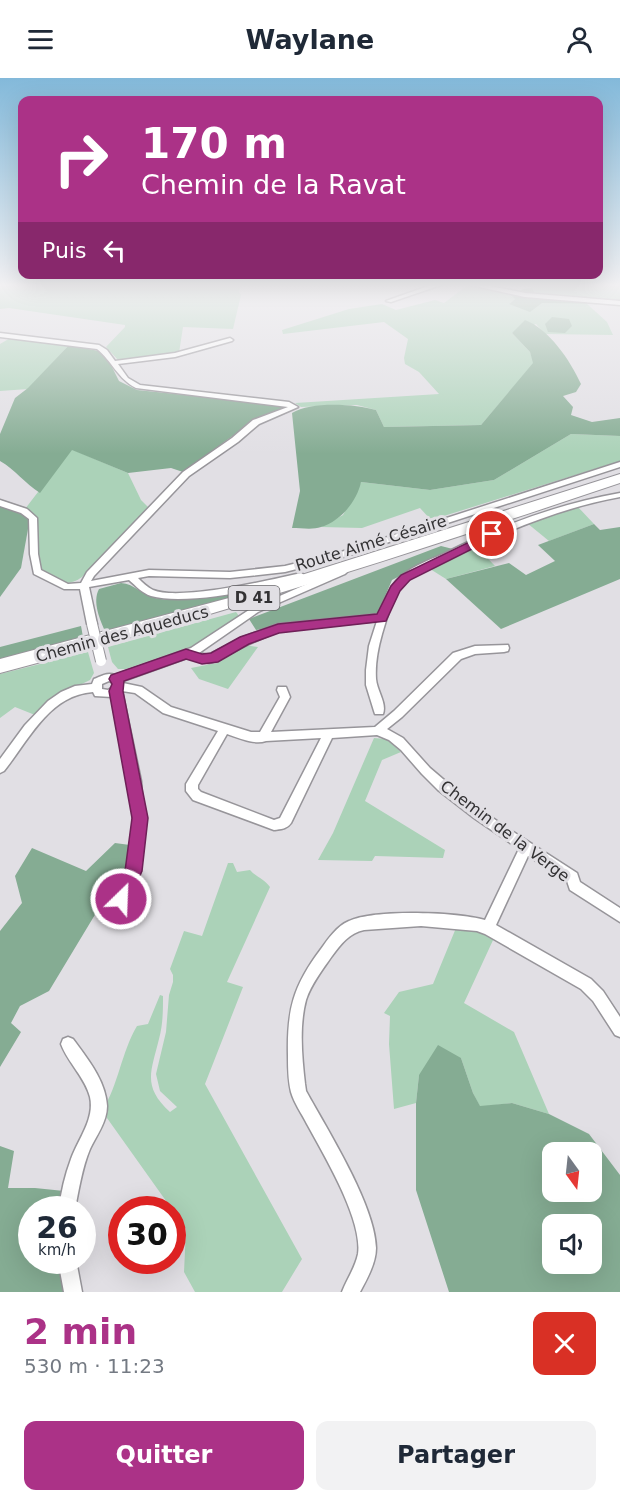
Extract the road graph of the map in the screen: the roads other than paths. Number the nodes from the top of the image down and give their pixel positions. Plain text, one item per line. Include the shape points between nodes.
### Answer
1 (50, 341) edge
2 (228, 341) edge
3 (114, 363) junction
4 (620, 464) edge
5 (620, 478) edge
6 (620, 495) edge
7 (0, 503) edge
8 (372, 561) junction
9 (352, 567) junction
10 (149, 573) junction
11 (130, 576) junction
12 (84, 586) junction
13 (145, 589) junction
14 (381, 618) junction
15 (504, 648) dead end
16 (186, 654) junction
17 (0, 666) edge
18 (114, 683) junction
19 (96, 688) junction
20 (282, 690) dead end
21 (379, 711) dead end
22 (225, 728) junction
23 (377, 731) junction
24 (328, 735) junction
25 (262, 738) junction
26 (0, 768) edge
27 (526, 847) junction
28 (113, 913) dead end
29 (620, 916) edge
30 (488, 928) junction
31 (620, 1030) edge
32 (68, 1044) dead end
33 (70, 1196) edge
34 (70, 1274) edge
35 (73, 1292) edge
36 (351, 1292) edge

1 - 3 street via 99,347
2 - 3 street via 175,355
3 - 12 street via 126,381 145,388 294,407 256,422 176,482 90,574
4 - 10 street, Route Aimé Césaire via 340,555 285,569 230,575
5 - 8 main road, Chemin des Aqueducs / D 41
6 - 14 street via 532,518 421,568 400,582
7 - 12 street via 33,518 35,561 40,575 67,587
8 - 9 main road, Chemin des Aqueducs / D 41
8 - 13 street via 212,592 158,595
9 - 16 street via 255,610 209,643
9 - 17 main road, Chemin des Aqueducs / D 41 via 130,633
10 - 11 street, Route Aimé Césaire
10 - 13 street
11 - 12 street, Route Aimé Césaire
11 - 13 street
12 - 18 street, bridge via 101,661
14 - 16 street via 278,628 245,640 214,658
14 - 21 street via 370,672
15 - 23 street via 457,656
16 - 18 street
18 - 19 street via 98,682
18 - 19 street via 106,695
18 - 22 street via 138,690 167,710
18 - 28 street via 140,818 133,871
19 - 26 street via 81,689 52,702
20 - 25 street via 285,697
22 - 24 street via 192,784 192,791 274,825 287,819
22 - 25 street
23 - 24 street
23 - 27 street, Chemin de la Verge via 396,737 435,779
24 - 25 street
27 - 29 street, Chemin de la Verge via 572,877 575,886
27 - 30 street
30 - 31 street via 586,984
30 - 36 street via 453,920 352,926 333,944 299,1000 299,1093 359,1214 366,1237 364,1264
32 - 33 street via 89,1077 99,1104
34 - 35 street

